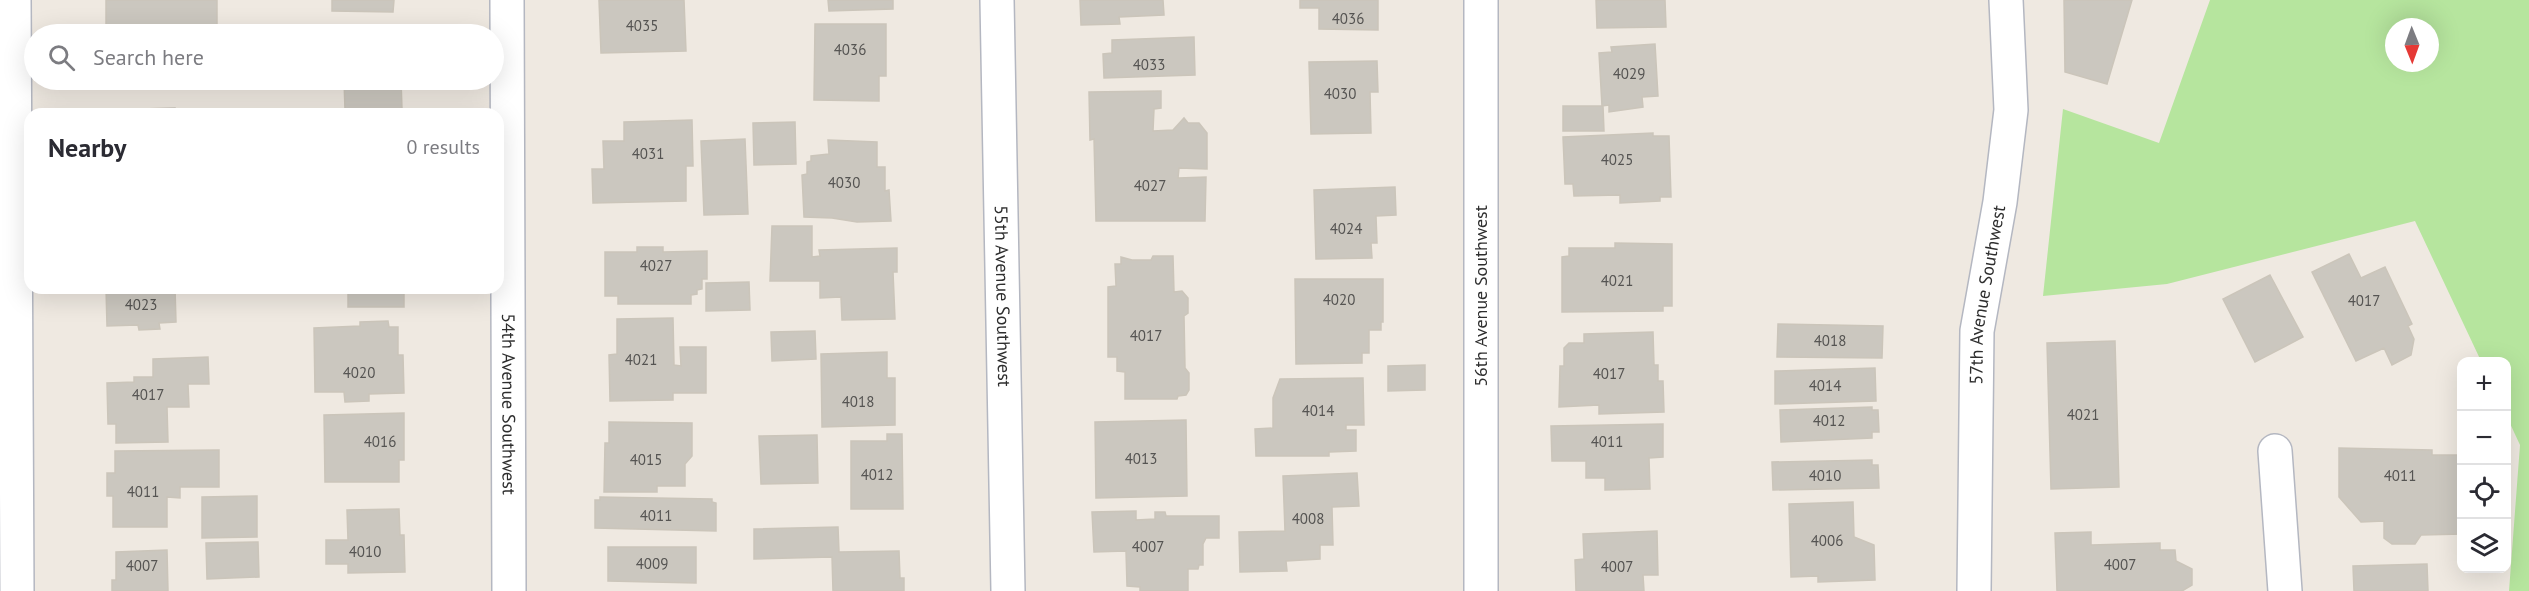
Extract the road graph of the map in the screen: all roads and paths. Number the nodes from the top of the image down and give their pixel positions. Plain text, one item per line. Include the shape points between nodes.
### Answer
1 (14, 0) edge
2 (507, 0) edge
3 (997, 0) edge
4 (1481, 0) edge
5 (2006, 0) edge
6 (2275, 451) dead end
7 (17, 591) edge
8 (509, 591) edge
9 (1008, 591) edge
10 (1481, 591) edge
11 (1974, 591) edge
12 (2285, 591) edge

1 - 7 street
2 - 8 street, 54th Avenue Southwest
3 - 9 street, 55th Avenue Southwest
4 - 10 street, 56th Avenue Southwest
5 - 11 street, 57th Avenue Southwest via 2011,110 2000,202 1977,331
6 - 12 street

